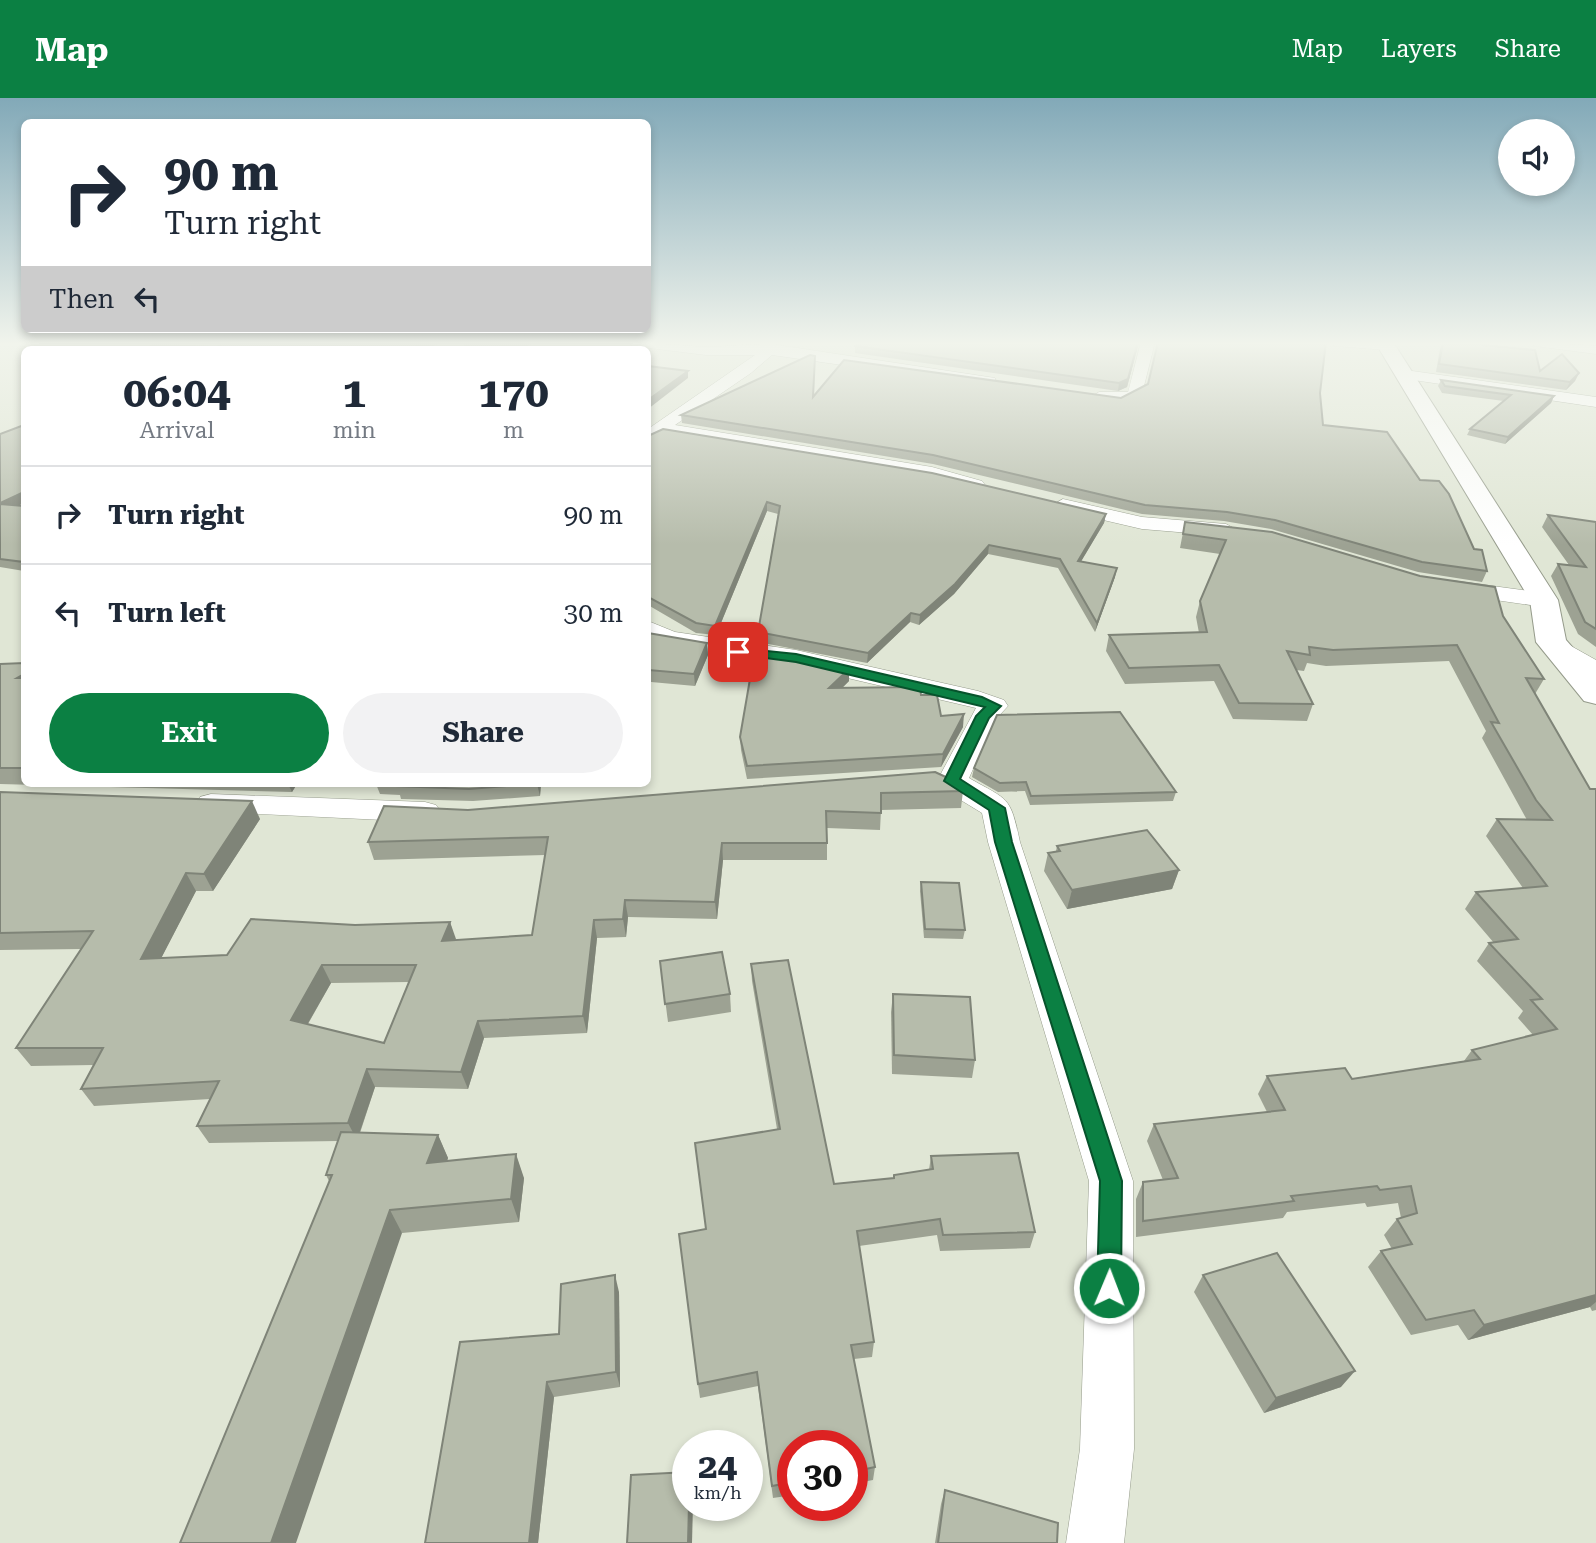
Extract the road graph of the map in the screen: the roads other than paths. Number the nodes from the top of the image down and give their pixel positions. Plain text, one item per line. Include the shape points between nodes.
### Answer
1 (687, 409) edge
2 (1426, 409) edge
3 (654, 432) edge
4 (997, 491) edge
5 (1049, 503) edge
6 (1248, 534) edge
7 (1440, 586) edge
8 (1544, 600) junction
9 (651, 630) edge
10 (1550, 642) junction
11 (1596, 672) edge
12 (1596, 694) edge
13 (185, 804) edge
14 (459, 813) edge
15 (1095, 1543) edge

1 - 3 street
2 - 8 street
3 - 4 street via 932,473
5 - 6 street via 1142,523
7 - 8 street
8 - 10 street
9 - 15 street via 668,639 796,658 994,706 936,779 997,808 1003,842 1111,1181 1107,1449
10 - 11 street
10 - 12 street
13 - 14 street

